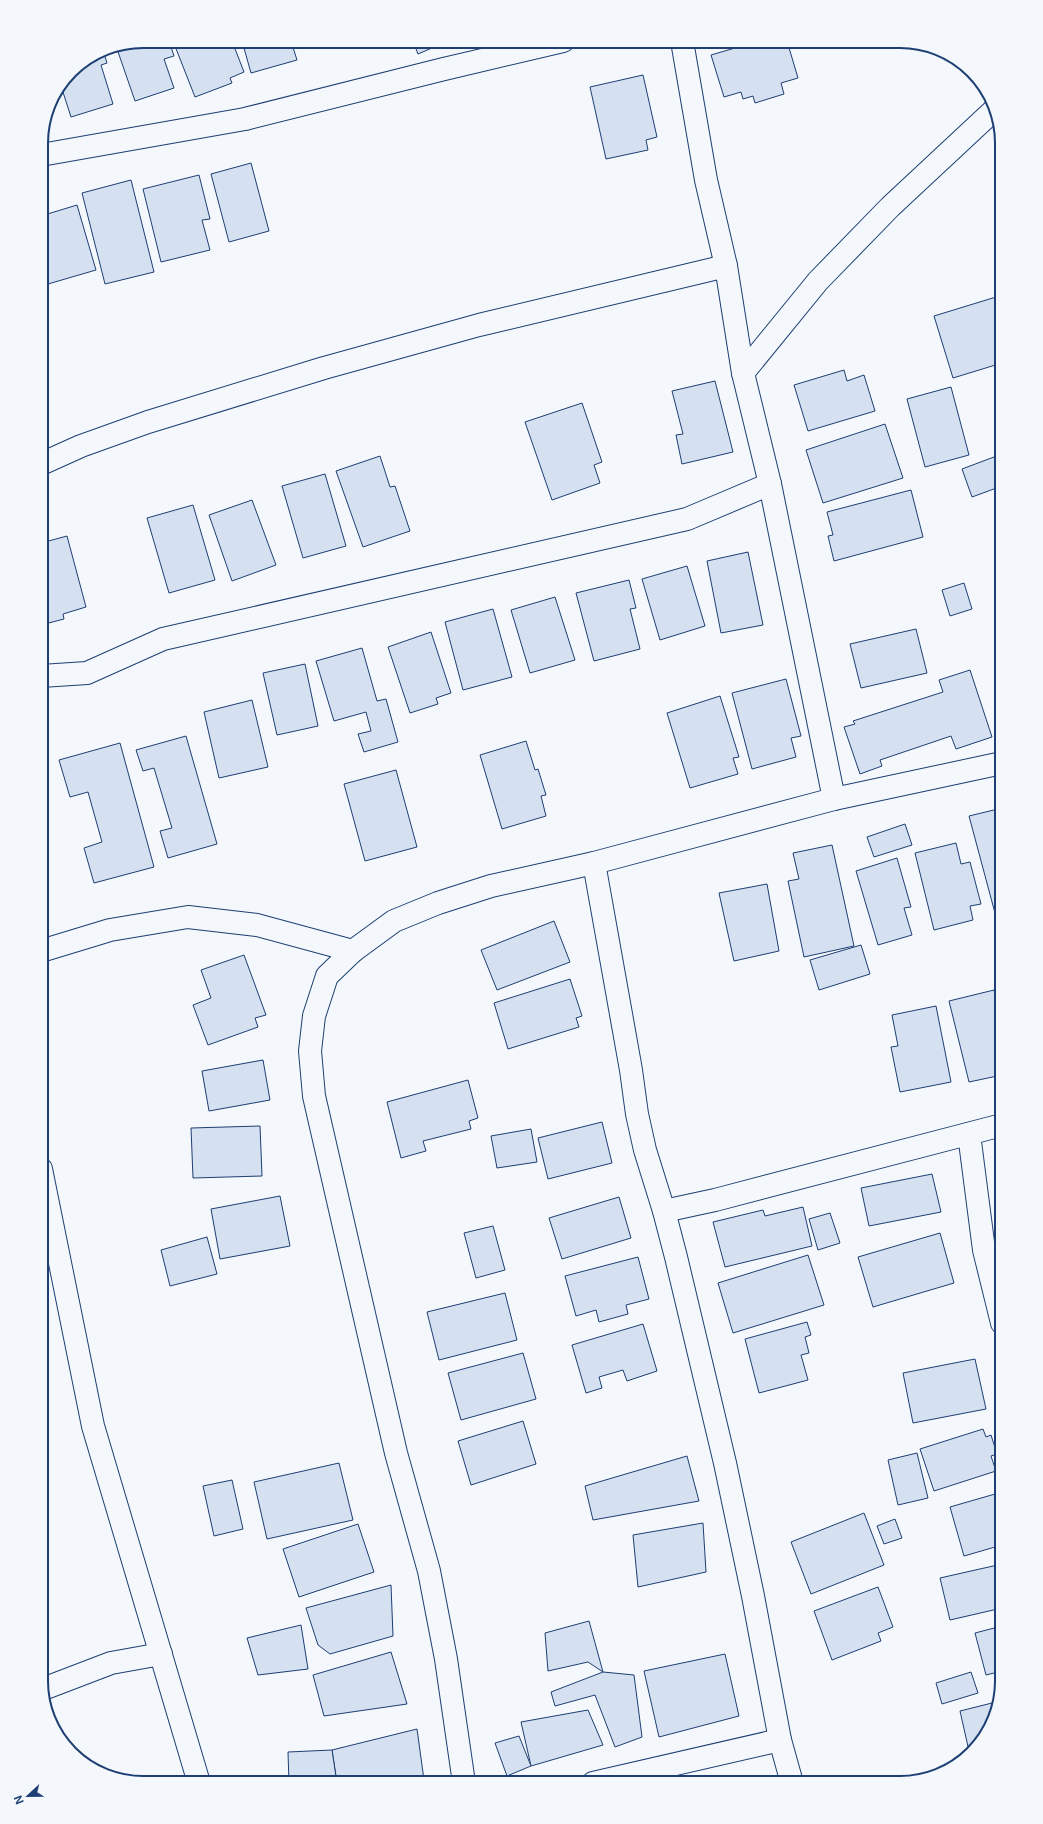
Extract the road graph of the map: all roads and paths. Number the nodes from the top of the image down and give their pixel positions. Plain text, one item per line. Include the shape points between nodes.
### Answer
1 (533, 48) edge
2 (683, 48) edge
3 (990, 113) edge
4 (48, 154) edge
5 (726, 266) junction
6 (743, 373) junction
7 (48, 461) edge
8 (770, 484) junction
9 (48, 676) edge
10 (995, 764) edge
11 (834, 799) junction
12 (594, 863) junction
13 (48, 949) edge
14 (353, 951) junction
15 (995, 1127) edge
16 (969, 1134) junction
17 (48, 1204) edge
18 (664, 1211) junction
19 (995, 1295) edge
20 (161, 1654) junction
21 (48, 1687) edge
22 (780, 1740) junction
23 (197, 1776) edge
24 (463, 1776) edge
25 (623, 1776) edge
26 (790, 1776) edge

1 - 4 street via 245,119
2 - 5 street via 706,180
3 - 6 street via 890,207 818,281
5 - 6 street
5 - 7 street via 479,325 324,368 148,422
6 - 8 street
8 - 9 street via 687,519 163,639 87,673
8 - 11 street
10 - 11 street
11 - 12 street
12 - 14 street via 491,886 438,903 394,921
12 - 18 street via 644,1150
13 - 14 street via 110,930 188,917 257,925
14 - 24 street via 327,976 314,1016 310,1051 314,1096 396,1453 429,1571 446,1659
15 - 16 street
16 - 18 street
16 - 19 street via 984,1250
17 - 20 street via 93,1426
18 - 22 street via 725,1463
20 - 21 street via 111,1663
20 - 23 street
22 - 25 street
22 - 26 street

